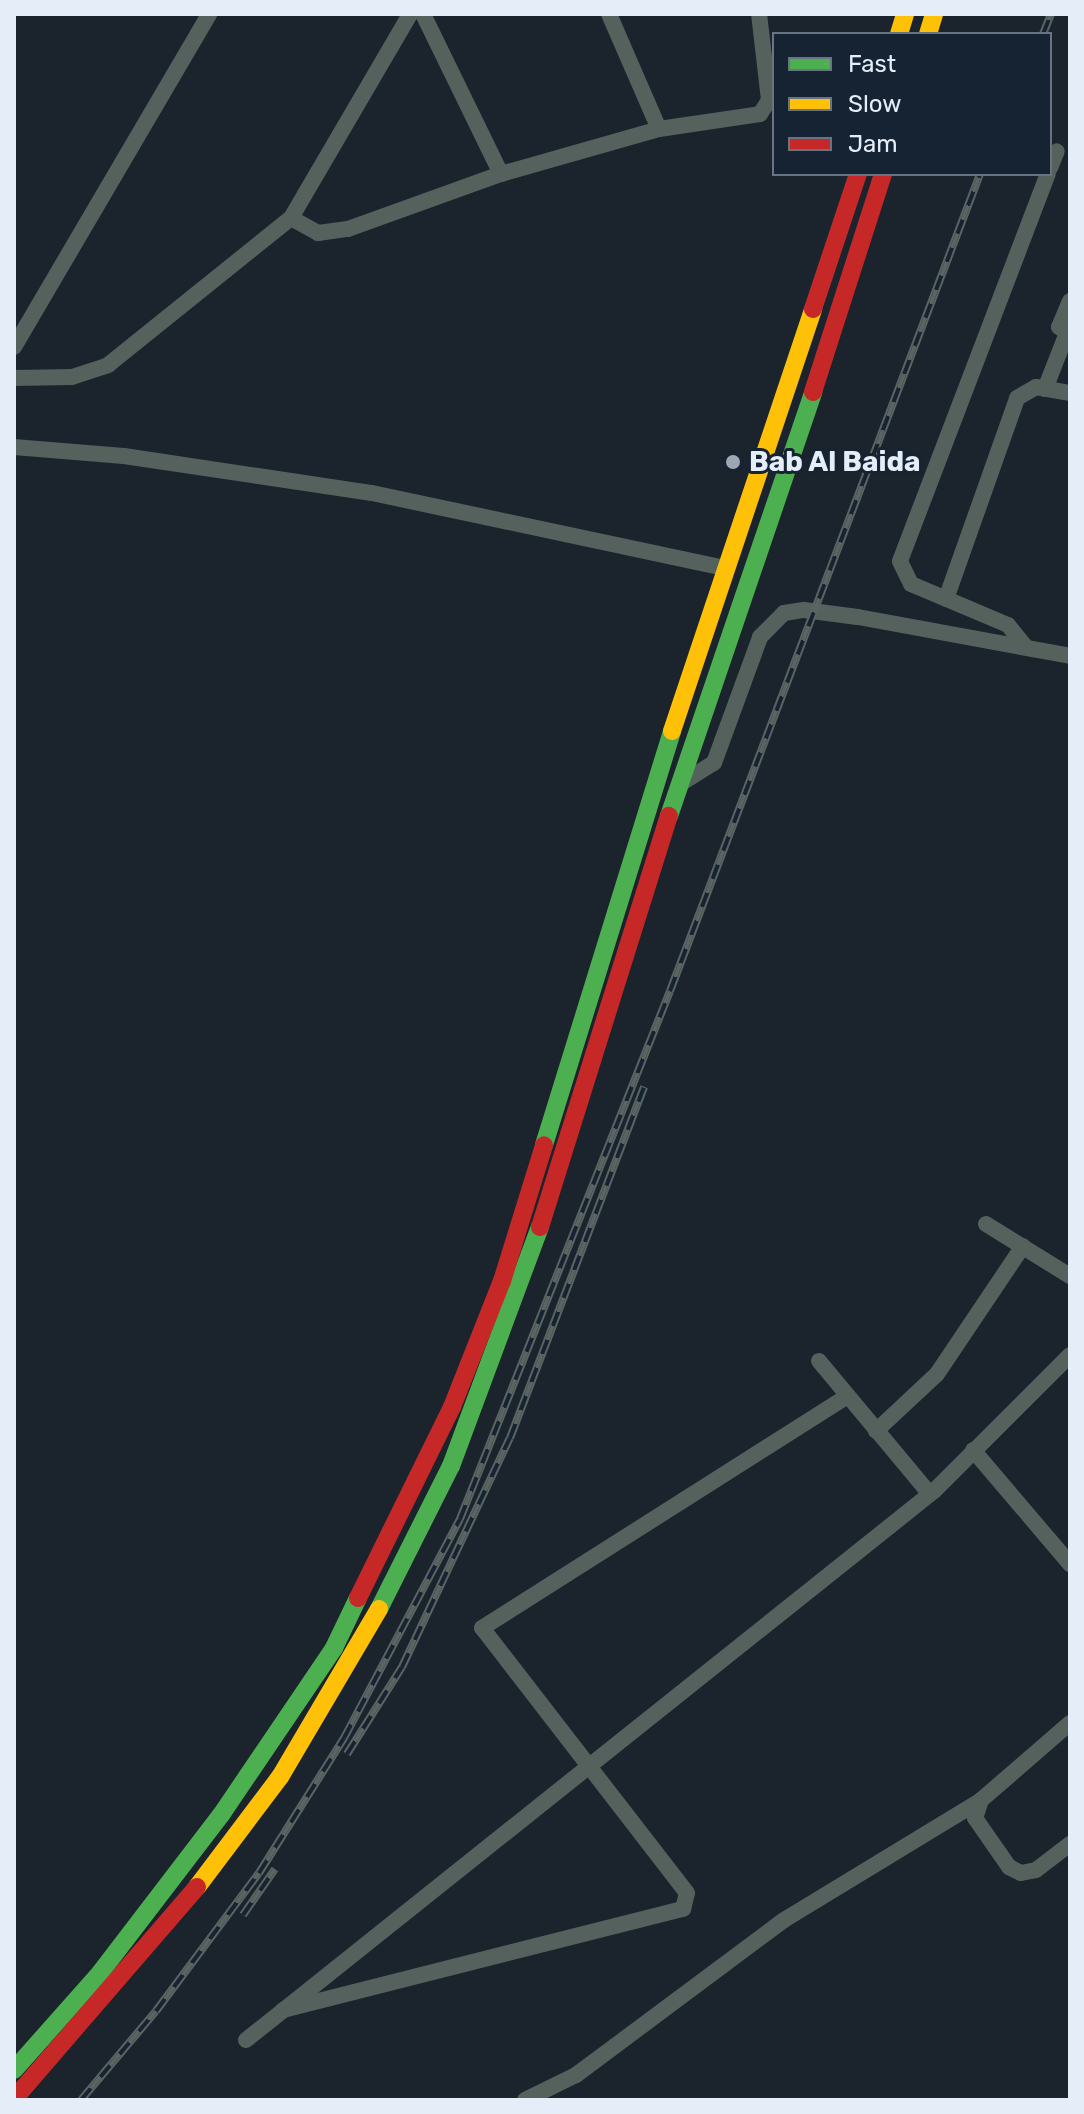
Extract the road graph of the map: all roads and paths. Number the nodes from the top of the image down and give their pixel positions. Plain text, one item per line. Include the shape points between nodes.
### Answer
1 (209, 14) edge
2 (410, 14) edge
3 (423, 14) edge
4 (609, 14) edge
5 (759, 14) edge
6 (659, 129) junction
7 (1057, 151) dead end
8 (1052, 163) edge
9 (501, 174) junction
10 (857, 176) edge
11 (882, 176) edge
12 (1047, 176) edge
13 (291, 218) junction
14 (1070, 301) edge
15 (1068, 334) edge
16 (14, 347) edge
17 (14, 378) edge
18 (1045, 389) junction
19 (1070, 393) edge
20 (14, 447) edge
21 (725, 568) junction
22 (946, 599) junction
23 (1025, 646) junction
24 (1070, 656) edge
25 (680, 784) junction
26 (986, 1224) dead end
27 (1023, 1246) junction
28 (1070, 1276) edge
29 (1070, 1355) edge
30 (819, 1361) dead end
31 (848, 1396) junction
32 (876, 1431) junction
33 (973, 1450) junction
34 (929, 1493) junction
35 (1070, 1564) edge
36 (1070, 1723) edge
37 (591, 1764) junction
38 (981, 1800) junction
39 (1070, 1844) edge
40 (283, 2010) junction
41 (246, 2040) dead end
42 (14, 2070) edge
43 (14, 2099) edge
44 (525, 2100) edge

1 - 16 street
2 - 13 street
3 - 9 street
4 - 6 street
5 - 6 street via 769,93 764,111
6 - 9 street
7 - 8 street
9 - 13 street via 328,234
10 - 21 street
11 - 25 street
12 - 22 street via 900,561 911,584
13 - 17 street via 108,365 72,377
14 - 15 street via 1059,327
15 - 18 street
18 - 19 street
18 - 22 street via 1029,388 1017,398
20 - 21 street via 124,456 372,493
21 - 42 street via 502,1281 408,1504 334,1648 221,1815 100,1973
22 - 23 street via 1008,625
23 - 24 street
23 - 25 street via 858,617 804,610 784,613 760,637 714,763
25 - 43 street via 513,1312 472,1419 407,1558 317,1721 241,1832 71,2039
26 - 27 street
27 - 28 street
27 - 32 street via 937,1374
29 - 33 street
30 - 31 street
31 - 32 street
31 - 37 street via 482,1628
32 - 34 street
33 - 34 street
33 - 35 street
34 - 37 street
36 - 38 street
37 - 40 street
37 - 40 street via 687,1893 683,1909
38 - 39 street via 977,1827 1009,1867 1021,1873 1036,1870
38 - 44 street via 784,1920 576,2075
40 - 41 street

